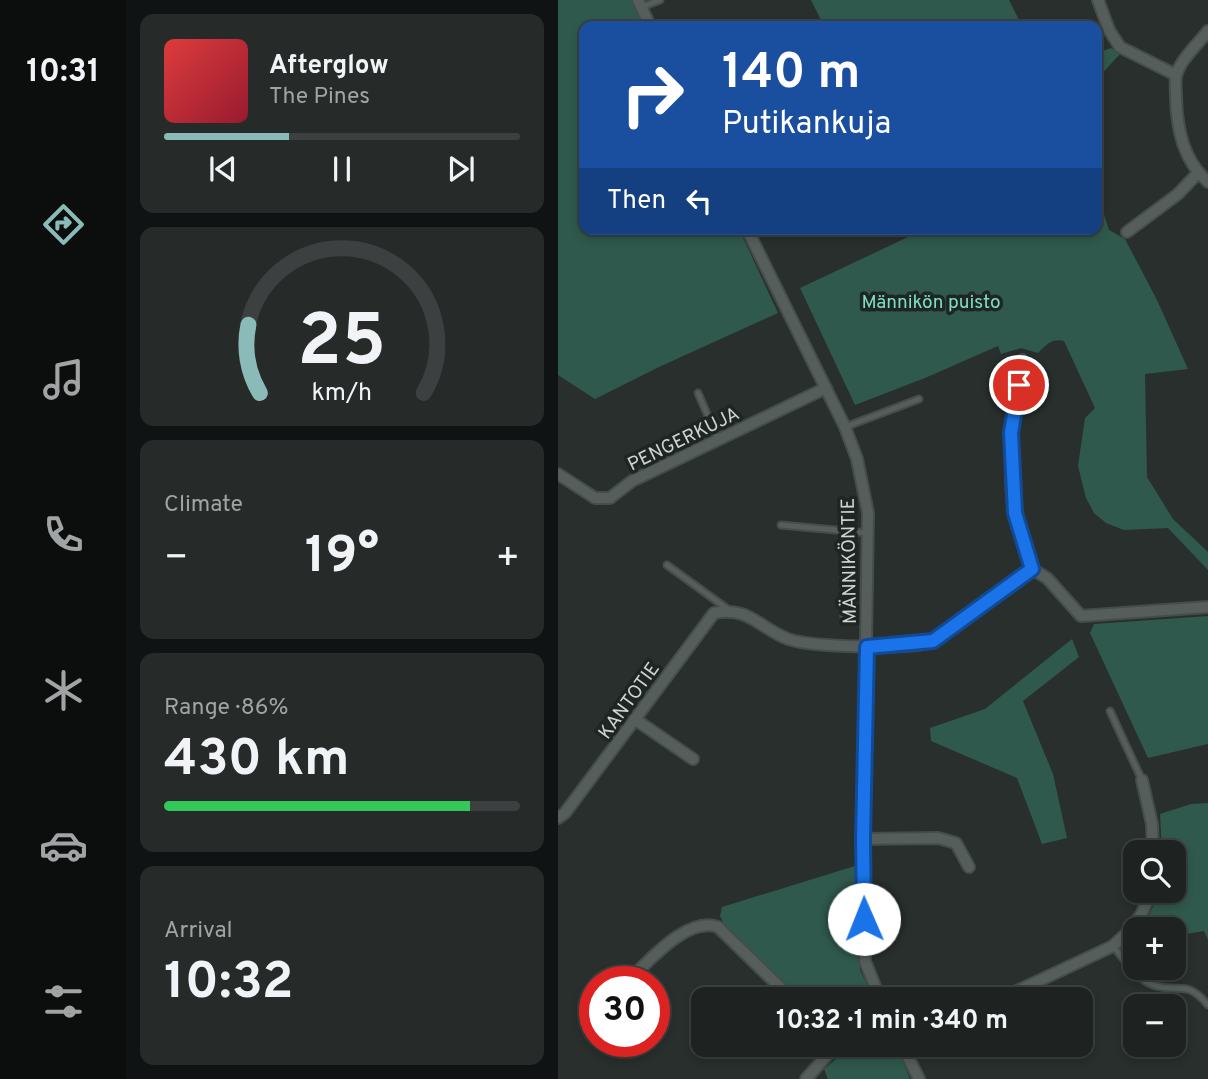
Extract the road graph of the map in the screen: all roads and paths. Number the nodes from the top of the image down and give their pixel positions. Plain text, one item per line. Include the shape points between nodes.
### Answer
1 (660, 0) edge
2 (1098, 0) edge
3 (640, 4) edge
4 (648, 21) edge
5 (1208, 31) edge
6 (1176, 75) junction
7 (1198, 173) junction
8 (1208, 182) edge
9 (1127, 232) dead end
10 (750, 235) edge
11 (1022, 360) dead end
12 (826, 388) junction
13 (698, 393) dead end
14 (918, 399) dead end
15 (845, 427) junction
16 (718, 439) junction
17 (558, 474) edge
18 (781, 525) dead end
19 (846, 531) junction
20 (868, 533) junction
21 (667, 565) dead end
22 (1032, 569) junction
23 (1208, 607) edge
24 (729, 610) junction
25 (844, 620) dead end
26 (867, 647) junction
27 (1110, 711) dead end
28 (636, 720) junction
29 (693, 759) dead end
30 (1142, 780) joint
31 (558, 818) edge
32 (863, 839) junction
33 (1153, 840) edge
34 (969, 867) dead end
35 (1146, 903) edge
36 (1113, 946) junction
37 (645, 966) edge
38 (780, 987) edge
39 (875, 987) edge
40 (1026, 987) edge
41 (1208, 1005) edge
42 (825, 1057) edge
43 (909, 1057) edge
44 (806, 1079) edge
45 (919, 1079) edge

1 - 3 lane
2 - 6 street via 1120,47
3 - 4 street
5 - 6 street
6 - 7 street via 1177,125
7 - 8 street
7 - 9 street
10 - 12 street, MÄNNIKÖNTIE
11 - 22 street via 1011,460 1015,513
12 - 15 street, MÄNNIKÖNTIE
12 - 16 street, PENGERKUJA
13 - 16 lane
14 - 15 lane
15 - 20 street, MÄNNIKÖNTIE via 864,486
16 - 17 street, PENGERKUJA via 632,481 609,498 595,498
18 - 19 lane
19 - 20 lane
19 - 25 lane
20 - 26 street, MÄNNIKÖNTIE
21 - 24 lane
22 - 23 street via 1047,578 1081,616
22 - 26 street via 933,641
24 - 26 street via 784,638
24 - 28 street, KANTOTIE via 714,613
26 - 32 street, MÄNNIKÖNTIE
27 - 30 lane
28 - 29 street
28 - 31 street, KANTOTIE
30 - 33 street
32 - 34 street via 938,838 956,843
32 - 39 street, MÄNNIKÖNTIE via 865,961
35 - 36 street via 1131,929
36 - 40 street
36 - 41 lane via 1145,980 1185,987
37 - 38 street via 670,942 708,923 718,927
42 - 44 street
43 - 45 street

